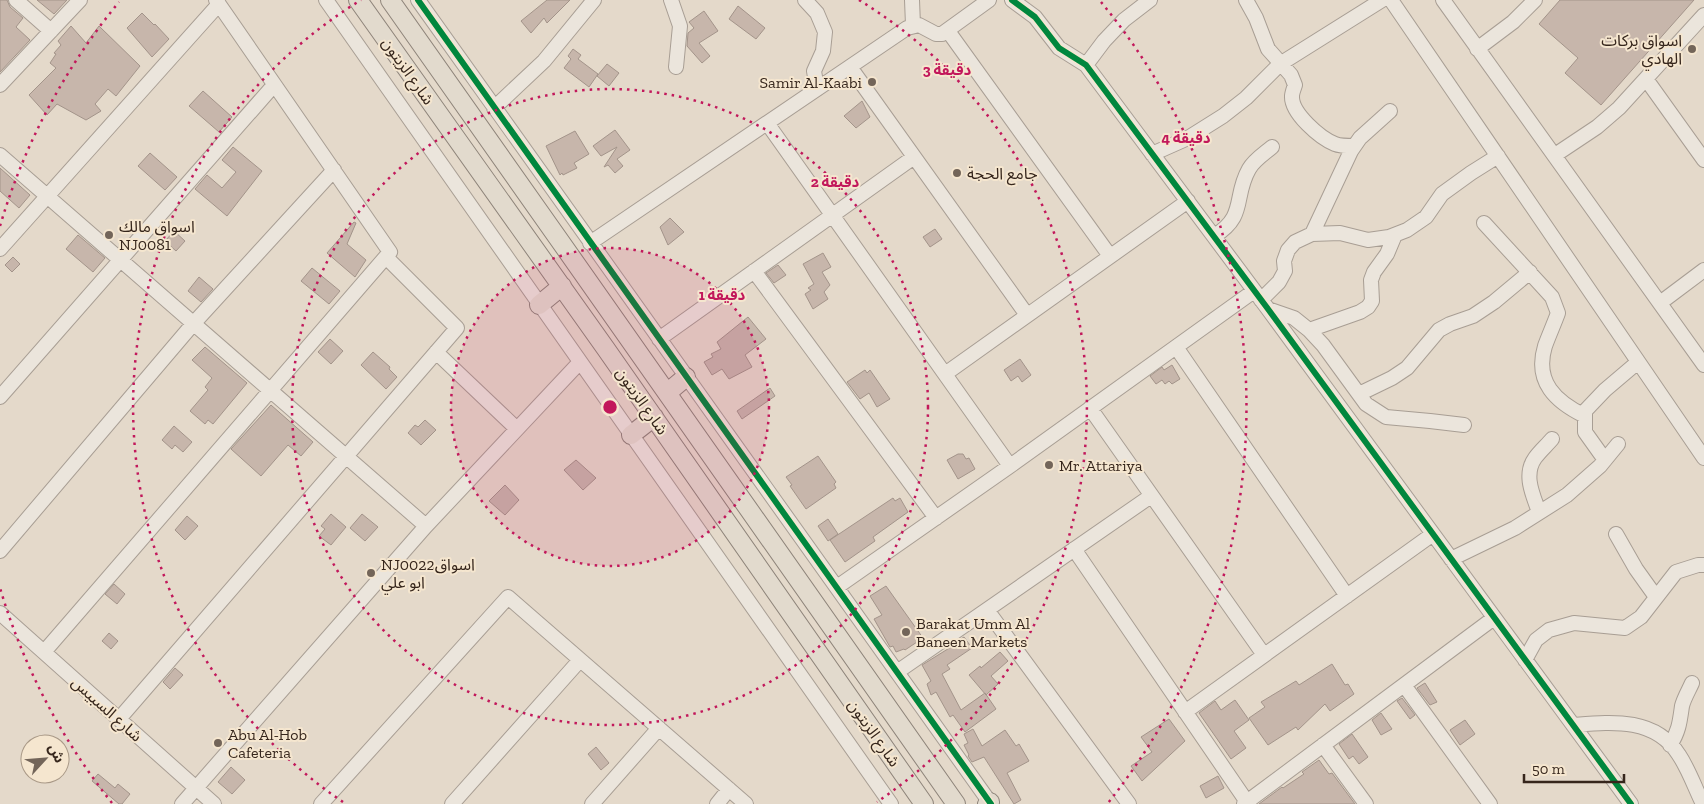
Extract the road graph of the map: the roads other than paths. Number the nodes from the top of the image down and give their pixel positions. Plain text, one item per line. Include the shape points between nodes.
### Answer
1 (16, 0) edge
2 (80, 0) edge
3 (326, 0) edge
4 (358, 0) edge
5 (390, 0) edge
6 (418, 0) edge
7 (672, 0) edge
8 (805, 0) edge
9 (912, 0) edge
10 (990, 0) edge
11 (1012, 0) edge
12 (1150, 0) edge
13 (1246, 0) edge
14 (1382, 0) edge
15 (1391, 0) edge
16 (1443, 0) edge
17 (1534, 0) edge
18 (217, 2) edge
19 (589, 2) edge
20 (1703, 17) edge
21 (913, 25) junction
22 (948, 30) junction
23 (51, 31) junction
24 (1477, 48) junction
25 (1280, 64) junction
26 (1086, 65) junction
27 (676, 67) dead end
28 (850, 67) junction
29 (1646, 79) junction
30 (274, 84) junction
31 (0, 85) edge
32 (817, 90) junction
33 (494, 108) junction
34 (1390, 111) dead end
35 (768, 123) junction
36 (1272, 146) dead end
37 (1354, 146) junction
38 (1152, 154) junction
39 (0, 155) edge
40 (1554, 155) junction
41 (1498, 156) junction
42 (914, 157) junction
43 (1704, 160) edge
44 (334, 170) junction
45 (46, 196) junction
46 (1188, 201) junction
47 (833, 215) junction
48 (1484, 223) dead end
49 (1312, 234) junction
50 (1395, 235) junction
51 (1214, 236) junction
52 (590, 243) junction
53 (0, 250) edge
54 (386, 256) junction
55 (1110, 256) junction
56 (121, 260) junction
57 (1704, 270) edge
58 (754, 271) junction
59 (1530, 272) junction
60 (562, 286) junction
61 (1261, 300) junction
62 (1660, 303) junction
63 (539, 304) junction
64 (1027, 315) junction
65 (193, 324) junction
66 (1309, 330) junction
67 (659, 339) junction
68 (1176, 347) junction
69 (436, 352) junction
70 (580, 362) junction
71 (1638, 362) junction
72 (1704, 365) edge
73 (945, 374) junction
74 (686, 377) junction
75 (271, 391) junction
76 (666, 393) junction
77 (1359, 394) junction
78 (0, 398) edge
79 (1090, 408) junction
80 (1585, 416) junction
81 (654, 417) junction
82 (1464, 425) dead end
83 (517, 429) junction
84 (631, 435) junction
85 (1552, 439) dead end
86 (1618, 444) dead end
87 (346, 456) junction
88 (1704, 458) edge
89 (1605, 460) junction
90 (1010, 466) junction
91 (1151, 496) junction
92 (1539, 512) junction
93 (936, 518) junction
94 (426, 526) junction
95 (1433, 534) junction
96 (1616, 534) dead end
97 (1074, 549) junction
98 (0, 551) edge
99 (1451, 560) junction
100 (1704, 565) edge
101 (795, 576) junction
102 (837, 587) junction
103 (774, 590) junction
104 (1347, 596) junction
105 (1656, 597) junction
106 (988, 610) junction
107 (0, 613) edge
108 (1494, 618) junction
109 (827, 623) junction
110 (808, 640) junction
111 (44, 652) junction
112 (1264, 655) junction
113 (580, 660) junction
114 (1525, 660) junction
115 (897, 672) junction
116 (1692, 683) dead end
117 (1404, 685) junction
118 (1185, 712) junction
119 (119, 719) junction
120 (1573, 725) junction
121 (659, 728) junction
122 (1323, 745) junction
123 (1670, 745) junction
124 (196, 788) junction
125 (729, 789) junction
126 (916, 801) edge
127 (989, 803) edge
128 (1245, 803) edge
129 (182, 804) edge
130 (214, 804) edge
131 (321, 804) edge
132 (452, 804) edge
133 (592, 804) edge
134 (717, 804) edge
135 (746, 804) edge
136 (891, 804) edge
137 (956, 804) edge
138 (1129, 804) edge
139 (1366, 804) edge
140 (1490, 804) edge
141 (1631, 804) edge
142 (1703, 804) edge

1 - 23 street
2 - 23 street
3 - 63 street
4 - 60 main road, شارع الزيتون
5 - 76 main road, شارع الزيتون
6 - 33 street
7 - 27 street via 680,26
8 - 32 street via 825,32 823,51 814,71
9 - 21 street
10 - 22 street
11 - 26 street via 1035,17 1059,48
12 - 26 street via 1124,20
13 - 25 street via 1268,49
14 - 25 street
15 - 41 street
16 - 24 street
17 - 24 street via 1512,22
18 - 30 street
18 - 45 street
19 - 33 street via 544,61
20 - 29 street
21 - 22 street via 936,34
21 - 28 street
22 - 55 street
23 - 31 street
24 - 40 street
25 - 37 street via 1295,85 1292,97 1295,109 1303,119 1335,144
25 - 38 street via 1223,116 1188,138
26 - 38 street
28 - 32 street
28 - 42 street
29 - 40 street via 1607,119
29 - 43 street
30 - 44 street
30 - 56 street
32 - 35 street
33 - 52 street
34 - 37 street
35 - 47 street
35 - 52 street
36 - 51 street via 1250,166 1242,183 1234,218
37 - 49 street
38 - 46 street
39 - 45 street
40 - 62 street
41 - 50 street via 1442,194 1426,217
41 - 71 street
42 - 47 street
42 - 64 street
44 - 54 street via 390,252
44 - 65 street
45 - 53 street
45 - 56 street
46 - 51 street
46 - 55 street
47 - 58 street
47 - 73 street
48 - 59 street
49 - 50 street via 1340,233 1368,240
49 - 61 street via 1295,242 1288,250 1285,271
50 - 66 street via 1374,272 1372,301 1368,307
51 - 61 street
52 - 67 street
54 - 69 street via 457,328
54 - 75 street
55 - 64 street
56 - 65 street
56 - 78 street
57 - 62 street
58 - 67 street
58 - 93 street
59 - 77 street via 1473,316 1439,330 1407,368
59 - 80 street via 1552,297 1558,313 1545,346 1544,378 1552,393 1568,408
60 - 63 main road
60 - 81 main road, شارع الزيتون
61 - 66 street
61 - 68 street
61 - 95 street
62 - 72 street
63 - 70 street
64 - 73 street
65 - 75 street
65 - 98 street
66 - 77 street
67 - 74 street
68 - 79 street
68 - 104 street
69 - 83 street
69 - 87 street
70 - 83 street
70 - 84 street
71 - 80 street via 1605,390
71 - 88 street
73 - 90 street
74 - 76 main road
74 - 102 street
75 - 87 street
75 - 111 street
76 - 101 main road, شارع الزيتون
77 - 82 street via 1366,404 1386,418
79 - 90 street
79 - 91 street
80 - 89 street via 1585,432
81 - 84 main road
81 - 103 main road, شارع الزيتون
83 - 94 street
84 - 136 street
85 - 92 street via 1530,469 1530,486
86 - 89 street
87 - 94 street
87 - 119 street
89 - 92 street via 1567,495
90 - 93 street
91 - 97 street
91 - 112 street
92 - 99 street via 1515,528
93 - 102 street
94 - 124 street
95 - 99 street
95 - 104 street
96 - 105 street
97 - 106 street
97 - 118 street
99 - 108 street
100 - 105 street via 1676,572
101 - 103 main road via 792,585 784,591
101 - 109 main road, شارع الزيتون
102 - 115 street
103 - 110 main road, شارع الزيتون
104 - 112 street
105 - 114 street via 1641,617 1625,628 1574,623 1549,630 1536,640
106 - 115 street
106 - 138 street
107 - 111 street, شارع السبيس
108 - 114 street
108 - 117 street
109 - 110 main road via 811,625
109 - 137 main road, شارع الزيتون
110 - 126 main road, شارع الزيتون
111 - 119 street, شارع السبيس
112 - 118 street
113 - 121 street
113 - 131 street via 508,597
113 - 132 street
114 - 120 street
115 - 127 street
116 - 123 street via 1682,704 1682,719 1676,737
117 - 122 street
117 - 140 street
118 - 128 street
119 - 124 street, شارع السبيس
120 - 123 street via 1614,722 1633,725 1653,731
120 - 141 street
121 - 125 street
121 - 133 street
122 - 128 street
122 - 139 street
123 - 142 street via 1679,754
124 - 129 street
124 - 130 street, شارع السبيس
125 - 134 street
125 - 135 street

